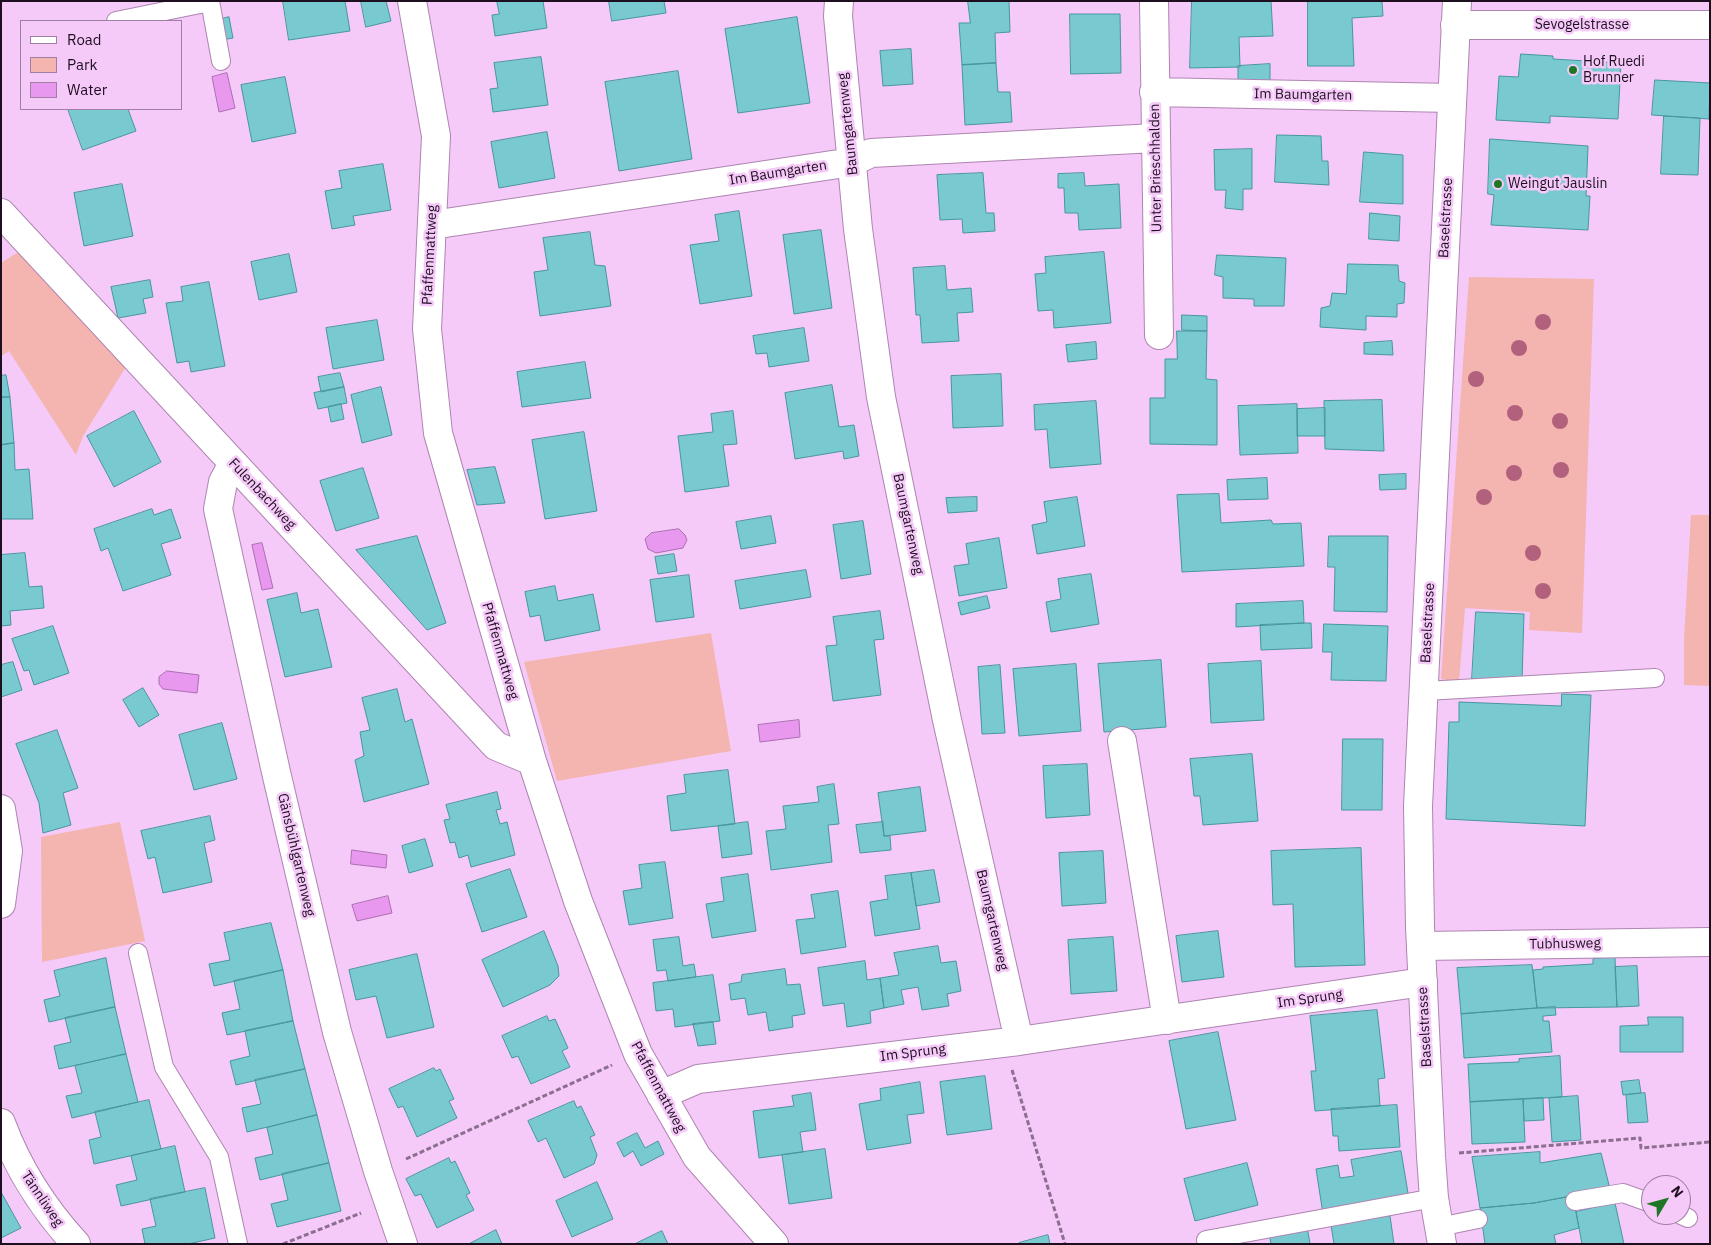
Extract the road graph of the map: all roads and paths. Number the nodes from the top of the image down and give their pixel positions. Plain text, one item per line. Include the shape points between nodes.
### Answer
1 (210, 1) edge
2 (412, 1) edge
3 (839, 1) edge
4 (1154, 1) edge
5 (1456, 13) edge
6 (121, 20) edge
7 (1710, 26) edge
8 (221, 61) dead end
9 (1154, 92) junction
10 (1452, 98) junction
11 (1155, 138) junction
12 (852, 162) junction
13 (1, 213) edge
14 (432, 225) junction
15 (1159, 335) dead end
16 (233, 462) junction
17 (1655, 678) dead end
18 (1425, 691) junction
19 (1122, 741) dead end
20 (532, 761) junction
21 (1, 809) edge
22 (1, 904) edge
23 (1710, 942) edge
24 (1421, 946) junction
25 (138, 954) dead end
26 (1423, 982) junction
27 (1167, 1020) junction
28 (1019, 1041) junction
29 (638, 1054) junction
30 (662, 1095) junction
31 (1, 1124) edge
32 (1710, 1142) edge
33 (1431, 1156) junction
34 (378, 1171) junction
35 (1434, 1198) junction
36 (1641, 1200) edge
37 (1575, 1201) dead end
38 (350, 1218) dead end
39 (1478, 1219) dead end
40 (1440, 1235) edge
41 (1206, 1240) dead end
42 (76, 1244) edge
43 (238, 1244) edge
44 (282, 1244) edge
45 (403, 1244) edge
46 (774, 1244) edge
47 (1065, 1244) edge

1 - 6 lane
1 - 8 lane
2 - 14 street, Pfaffenmattweg via 436,136
3 - 12 street, Baumgartenweg
4 - 9 street, Unter Brieschhalden
5 - 7 street, Sevogelstrasse
5 - 10 street, Baselstrasse
9 - 10 street, Im Baumgarten
9 - 11 street, Unter Brieschhalden
10 - 18 street, Baselstrasse
11 - 12 street, Im Baumgarten via 871,153
11 - 15 street, Unter Brieschhalden
12 - 14 street, Im Baumgarten
12 - 28 street, Baumgartenweg via 881,397
13 - 16 street, Fulenbachweg
14 - 20 street, Pfaffenmattweg via 427,329 438,433
16 - 20 street, Fulenbachweg via 496,746
16 - 34 street, Gänsbühlgartenweg via 223,482 218,509 337,1032
17 - 18 lane
18 - 24 street, Baselstrasse via 1418,806
19 - 27 street
20 - 29 street, Pfaffenmattweg via 578,901
21 - 22 street via 8,851
23 - 24 street, Tubhusweg
24 - 26 street, Baselstrasse
25 - 43 lane via 164,1067 219,1157
26 - 27 street, Im Sprung
26 - 33 street, Baselstrasse
27 - 28 street, Im Sprung
28 - 30 street, Im Sprung via 698,1079
28 - 47 path via 1011,1068
29 - 30 street, Pfaffenmattweg
29 - 34 path
30 - 46 street, Pfaffenmattweg via 697,1157
31 - 42 street, Tännliweg via 29,1184
32 - 33 path via 1641,1148 1640,1138
33 - 35 street, Baselstrasse
34 - 45 street, Gänsbühlgartenweg
35 - 40 street, Baselstrasse
35 - 41 lane
36 - 37 lane via 1623,1193
38 - 44 path
39 - 40 lane

